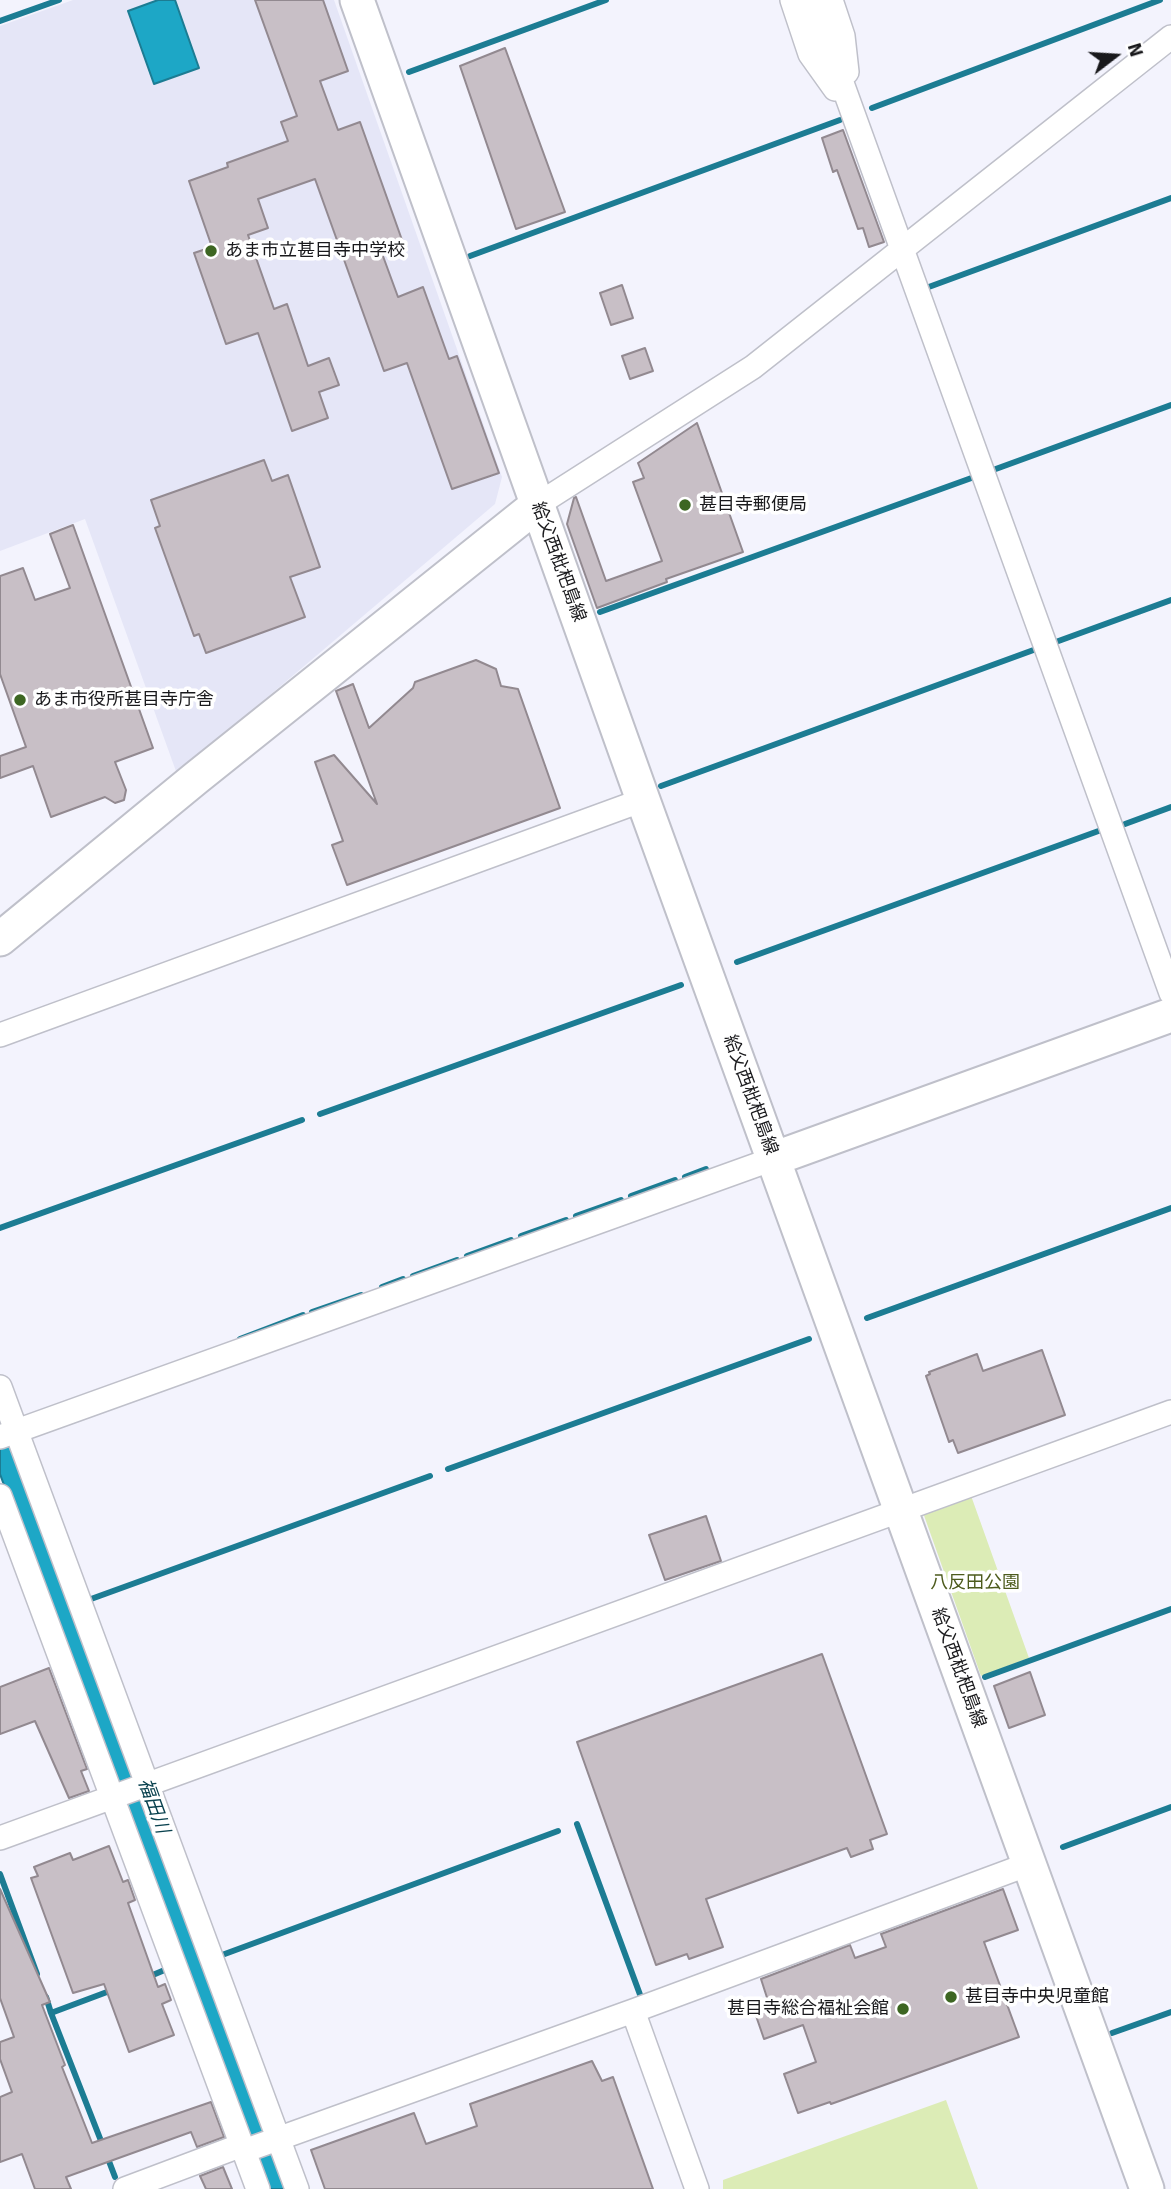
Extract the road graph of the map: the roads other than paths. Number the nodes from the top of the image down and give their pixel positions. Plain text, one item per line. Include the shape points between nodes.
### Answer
1 (357, 0) edge
2 (792, 0) edge
3 (812, 0) edge
4 (831, 0) edge
5 (1171, 37) edge
6 (852, 111) junction
7 (902, 249) junction
8 (537, 505) junction
9 (643, 800) junction
10 (0, 939) edge
11 (1171, 993) edge
12 (1171, 1015) edge
13 (0, 1035) edge
14 (773, 1159) junction
15 (0, 1387) edge
16 (1171, 1412) edge
17 (10, 1434) edge
18 (0, 1496) edge
19 (901, 1510) junction
20 (145, 1785) junction
21 (111, 1796) junction
22 (0, 1838) edge
23 (1029, 1864) junction
24 (633, 2011) junction
25 (276, 2140) junction
26 (245, 2149) junction
27 (125, 2189) edge
28 (258, 2189) edge
29 (297, 2189) edge
30 (697, 2189) edge
31 (1147, 2189) edge

1 - 8 main road, 給父西枇杷島線
2 - 6 street via 810,54
3 - 6 street
4 - 6 street via 843,36
5 - 7 street
6 - 7 street
7 - 8 street via 752,367
7 - 11 street
8 - 9 main road, 給父西枇杷島線
8 - 10 main road
9 - 13 street
9 - 14 main road, 給父西枇杷島線
12 - 14 main road
14 - 17 street
14 - 19 main road, 給父西枇杷島線
15 - 17 street
16 - 19 street
17 - 20 street
18 - 21 street
19 - 20 street
19 - 23 main road, 給父西枇杷島線
20 - 21 street
20 - 25 street
21 - 22 street
21 - 26 street
23 - 24 street
23 - 31 main road, 給父西枇杷島線
24 - 25 street
24 - 30 street
25 - 26 street
25 - 29 street
26 - 27 street
26 - 28 street

